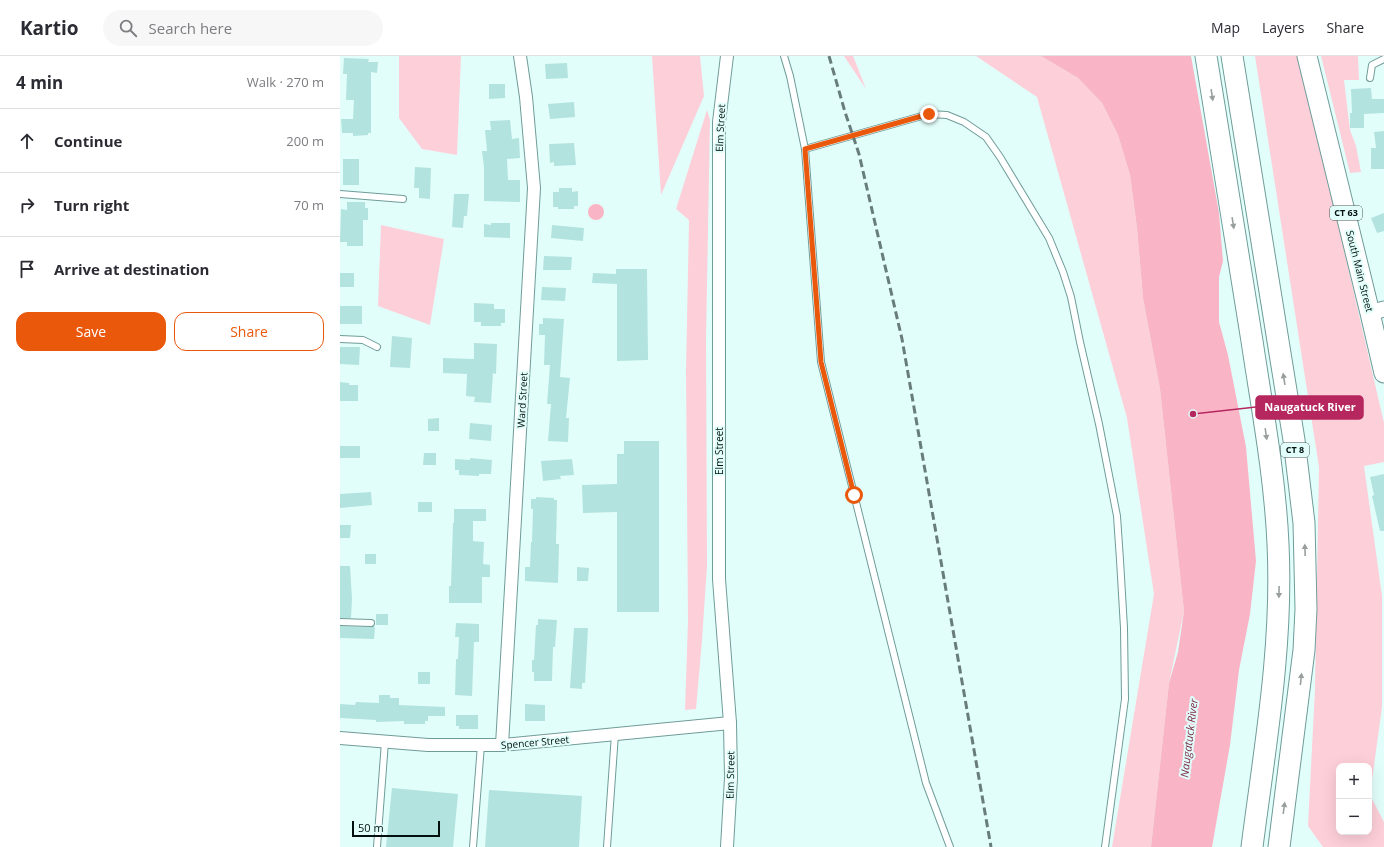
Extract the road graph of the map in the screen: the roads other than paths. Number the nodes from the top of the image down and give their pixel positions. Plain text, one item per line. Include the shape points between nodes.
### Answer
1 (520, 56) edge
2 (727, 56) edge
3 (784, 56) edge
4 (1206, 56) edge
5 (1232, 56) edge
6 (1307, 56) edge
7 (1384, 60) edge
8 (1370, 78) dead end
9 (805, 149) junction
10 (340, 194) edge
11 (403, 199) dead end
12 (1377, 311) edge
13 (340, 339) edge
14 (377, 347) dead end
15 (1384, 371) edge
16 (340, 622) edge
17 (371, 623) dead end
18 (730, 723) junction
19 (615, 734) junction
20 (340, 738) edge
21 (385, 742) junction
22 (481, 745) junction
23 (502, 745) junction
24 (377, 847) edge
25 (473, 847) edge
26 (607, 847) edge
27 (727, 847) edge
28 (950, 847) edge
29 (1105, 847) edge
30 (1252, 847) edge
31 (1279, 847) edge

1 - 23 street, Ward Street via 534,188
2 - 18 street, Elm Street via 718,122 719,579
3 - 9 lane
4 -> 30 highway, CT 8 via 1264,417 1278,544 1275,672
31 -> 5 highway, CT 8 via 1304,650 1304,523 1292,432
6 - 12 main road, South Main Street / CT 63
7 - 8 lane via 1372,65
9 - 28 lane via 821,362 926,783
9 - 29 lane via 929,114 947,115 964,122 986,137 1049,238 1072,297 1117,516 1124,628 1125,699
10 - 11 lane
12 - 15 main road, South Main Street / CT 63
13 - 14 lane via 364,340
16 - 17 lane
18 - 19 street, Spencer Street
18 - 27 street, Elm Street via 731,778
19 - 23 street, Spencer Street
19 - 26 lane
20 - 21 street, Spencer Street
21 - 22 street, Spencer Street
21 - 24 lane
22 - 23 street, Spencer Street
22 - 25 lane

